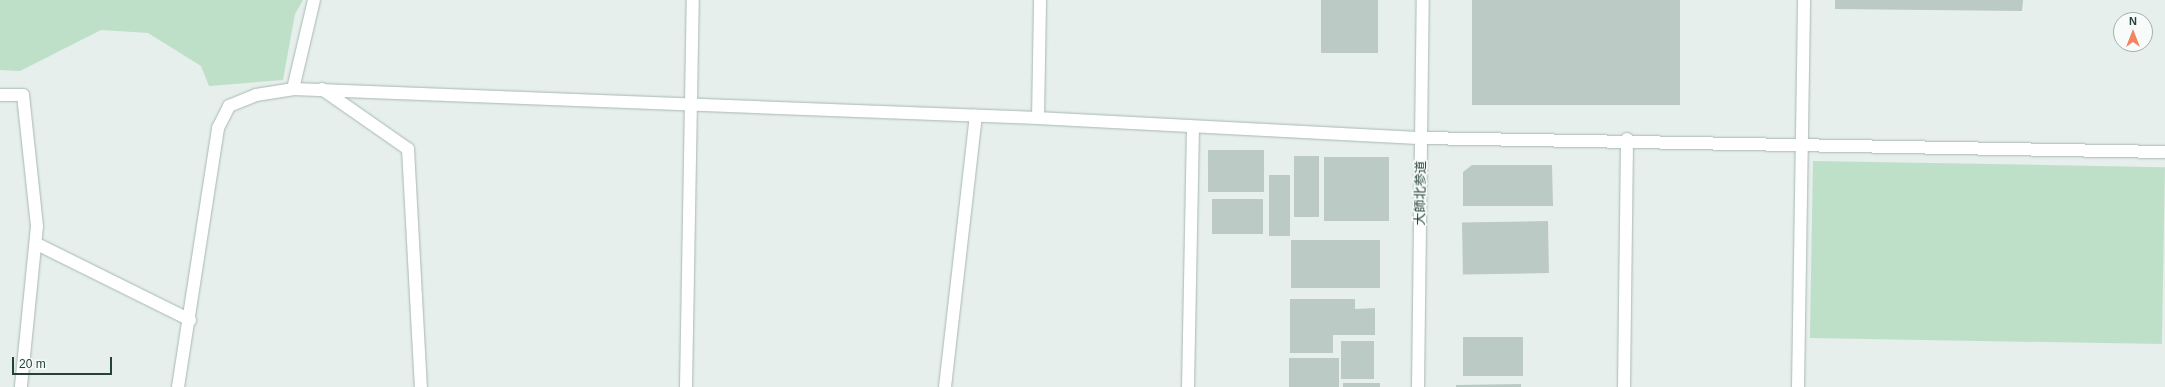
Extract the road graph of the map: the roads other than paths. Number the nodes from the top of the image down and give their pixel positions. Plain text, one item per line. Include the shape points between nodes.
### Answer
1 (314, 0) edge
2 (693, 0) edge
3 (1040, 0) edge
4 (1423, 0) edge
5 (1804, 0) edge
6 (293, 89) junction
7 (322, 89) junction
8 (0, 95) edge
9 (692, 104) junction
10 (976, 116) junction
11 (1038, 118) junction
12 (1193, 127) junction
13 (1421, 138) junction
14 (1627, 139) junction
15 (1802, 144) junction
16 (2165, 152) edge
17 (36, 244) junction
18 (190, 320) junction
19 (21, 387) edge
20 (178, 387) edge
21 (421, 387) edge
22 (686, 387) edge
23 (945, 387) edge
24 (1188, 387) edge
25 (1418, 387) edge
26 (1624, 387) edge
27 (1798, 387) edge

1 - 6 street
2 - 9 street
3 - 11 street
4 - 13 street, 大師北参道
5 - 15 street
6 - 7 street
6 - 18 street via 256,95 229,106 218,128
7 - 9 street
7 - 21 street via 408,149
8 - 17 street via 22,95
9 - 10 street
9 - 22 street
10 - 11 street
10 - 23 street
11 - 12 street
12 - 13 street
12 - 24 street
13 - 14 street
13 - 25 street, 大師北参道
14 - 15 street
14 - 26 street
15 - 16 street
15 - 27 street
17 - 18 street
17 - 19 street
18 - 20 street

